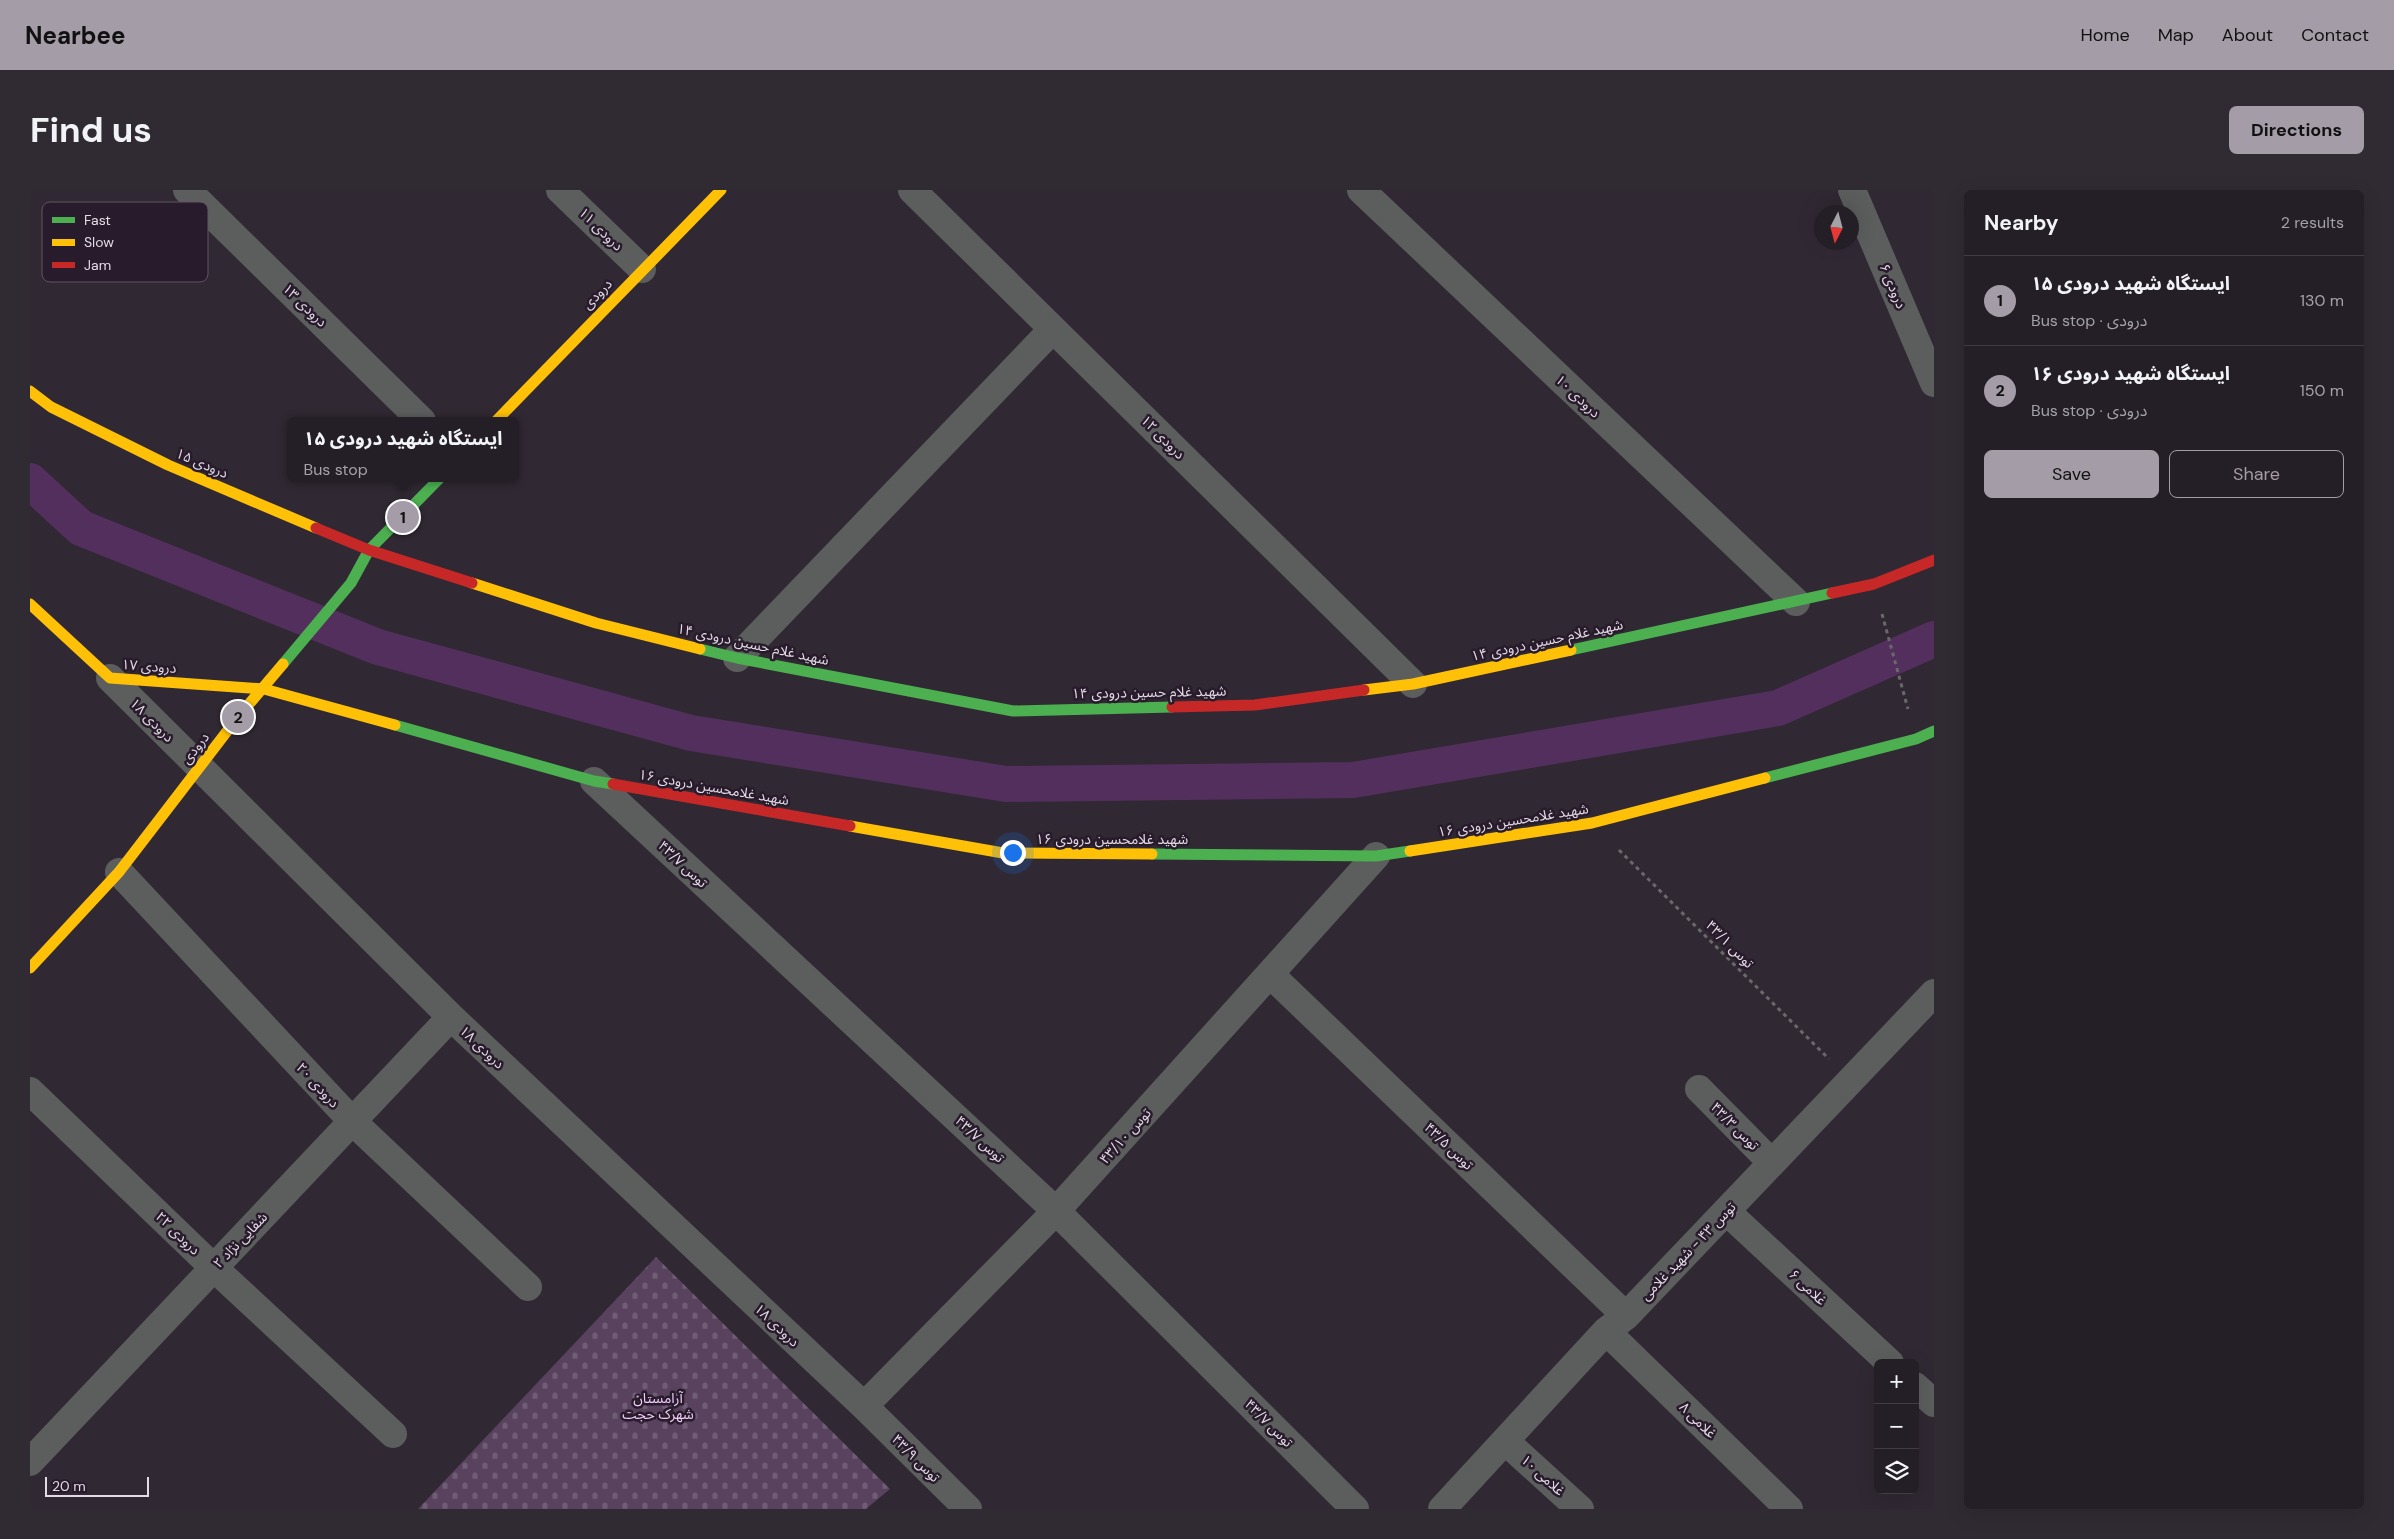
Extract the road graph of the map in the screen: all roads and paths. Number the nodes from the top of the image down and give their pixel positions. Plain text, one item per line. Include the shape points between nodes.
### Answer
1 (187, 190) edge
2 (560, 190) edge
3 (721, 190) edge
4 (912, 190) edge
5 (1360, 190) edge
6 (1852, 190) edge
7 (199, 202) edge
8 (208, 211) edge
9 (642, 269) junction
10 (1053, 329) junction
11 (1934, 383) edge
12 (30, 391) edge
13 (418, 417) edge
14 (500, 417) edge
15 (436, 482) edge
16 (370, 550) junction
17 (1934, 560) edge
18 (1796, 602) junction
19 (30, 604) edge
20 (1883, 620) dead end
21 (737, 658) junction
22 (110, 678) junction
23 (1413, 684) junction
24 (264, 689) junction
25 (1905, 698) dead end
26 (1934, 731) edge
27 (198, 767) junction
28 (594, 781) junction
29 (1592, 823) junction
30 (1376, 856) junction
31 (119, 872) junction
32 (30, 968) edge
33 (1271, 975) junction
34 (1929, 1008) edge
35 (451, 1017) junction
36 (1851, 1080) junction
37 (1699, 1089) dead end
38 (30, 1091) edge
39 (353, 1122) junction
40 (1772, 1163) junction
41 (1056, 1211) junction
42 (1726, 1211) junction
43 (214, 1268) junction
44 (528, 1287) dead end
45 (1616, 1324) junction
46 (1886, 1359) edge
47 (1919, 1390) edge
48 (1934, 1403) edge
49 (864, 1406) junction
50 (393, 1434) dead end
51 (1505, 1440) junction
52 (30, 1462) edge
53 (968, 1509) edge
54 (1355, 1509) edge
55 (1442, 1509) edge
56 (1580, 1509) edge
57 (1789, 1509) edge

1 - 7 street, درودی ۱۳
2 - 9 street, درودی ۱۱
3 - 9 street, درودی
4 - 10 street, درودی ۱۲
5 - 18 street, درودی ۱۰
6 - 11 street, درودی ۶
8 - 13 street, درودی ۱۳
9 - 14 street, درودی
10 - 21 street
10 - 23 street, درودی ۱۲
12 - 16 street, درودی ۱۵ via 51,407 168,465
15 - 16 street, درودی
16 - 21 street, شهید غلام حسین درودی ۱۴ via 596,623
16 - 24 street, درودی via 351,583 284,660
17 - 18 street, شهید غلام حسین درودی ۱۴ via 1874,584
18 - 23 street, شهید غلام حسین درودی ۱۴
19 - 22 street, درودی ۱۷
20 - 25 path
21 - 23 street, شهید غلام حسین درودی ۱۴ via 1014,711 1255,705
22 - 24 street, درودی ۱۷
22 - 27 street, درودی ۱۸
24 - 27 street, درودی
24 - 28 street, شهید غلامحسین درودی ۱۶
26 - 29 street, شهید غلامحسین درودی ۱۶ via 1916,739
27 - 31 street, درودی
27 - 35 street, درودی ۱۸
28 - 30 street, شهید غلامحسین درودی ۱۶ via 1003,853
28 - 41 street, توس ۴۳/۷
29 - 30 street, شهید غلامحسین درودی ۱۶
29 - 36 path, توس ۴۳/۱
30 - 33 street, توس ۴۳/۱۰
31 - 32 street, درودی
31 - 39 street, درودی ۲۰
33 - 41 street, توس ۴۳/۱۰
33 - 45 street, توس ۴۳/۵
34 - 36 street, توس ۴۳ - شهید غلامی
35 - 39 street, شفایی نژاد ۲
35 - 49 street, درودی ۱۸
36 - 40 street, توس ۴۳ - شهید غلامی
37 - 40 street, توس ۴۳/۳
38 - 43 street, درودی ۲۲
39 - 43 street, شفایی نژاد ۲
39 - 44 street, درودی ۲۰
40 - 42 street, توس ۴۳ - شهید غلامی
41 - 49 street, توس ۴۳/۱۰
41 - 54 street, توس ۴۳/۷
42 - 45 street, توس ۴۳ - شهید غلامی
42 - 46 street, غلامی ۶
43 - 50 street, درودی ۲۲
43 - 52 street, شفایی نژاد ۲
45 - 51 street, توس ۴۳ - شهید غلامی
45 - 57 street, غلامی ۸
47 - 48 street
49 - 53 street, توس ۴۳/۹
51 - 55 street, توس ۴۳ - شهید غلامی
51 - 56 street, غلامی ۱۰

